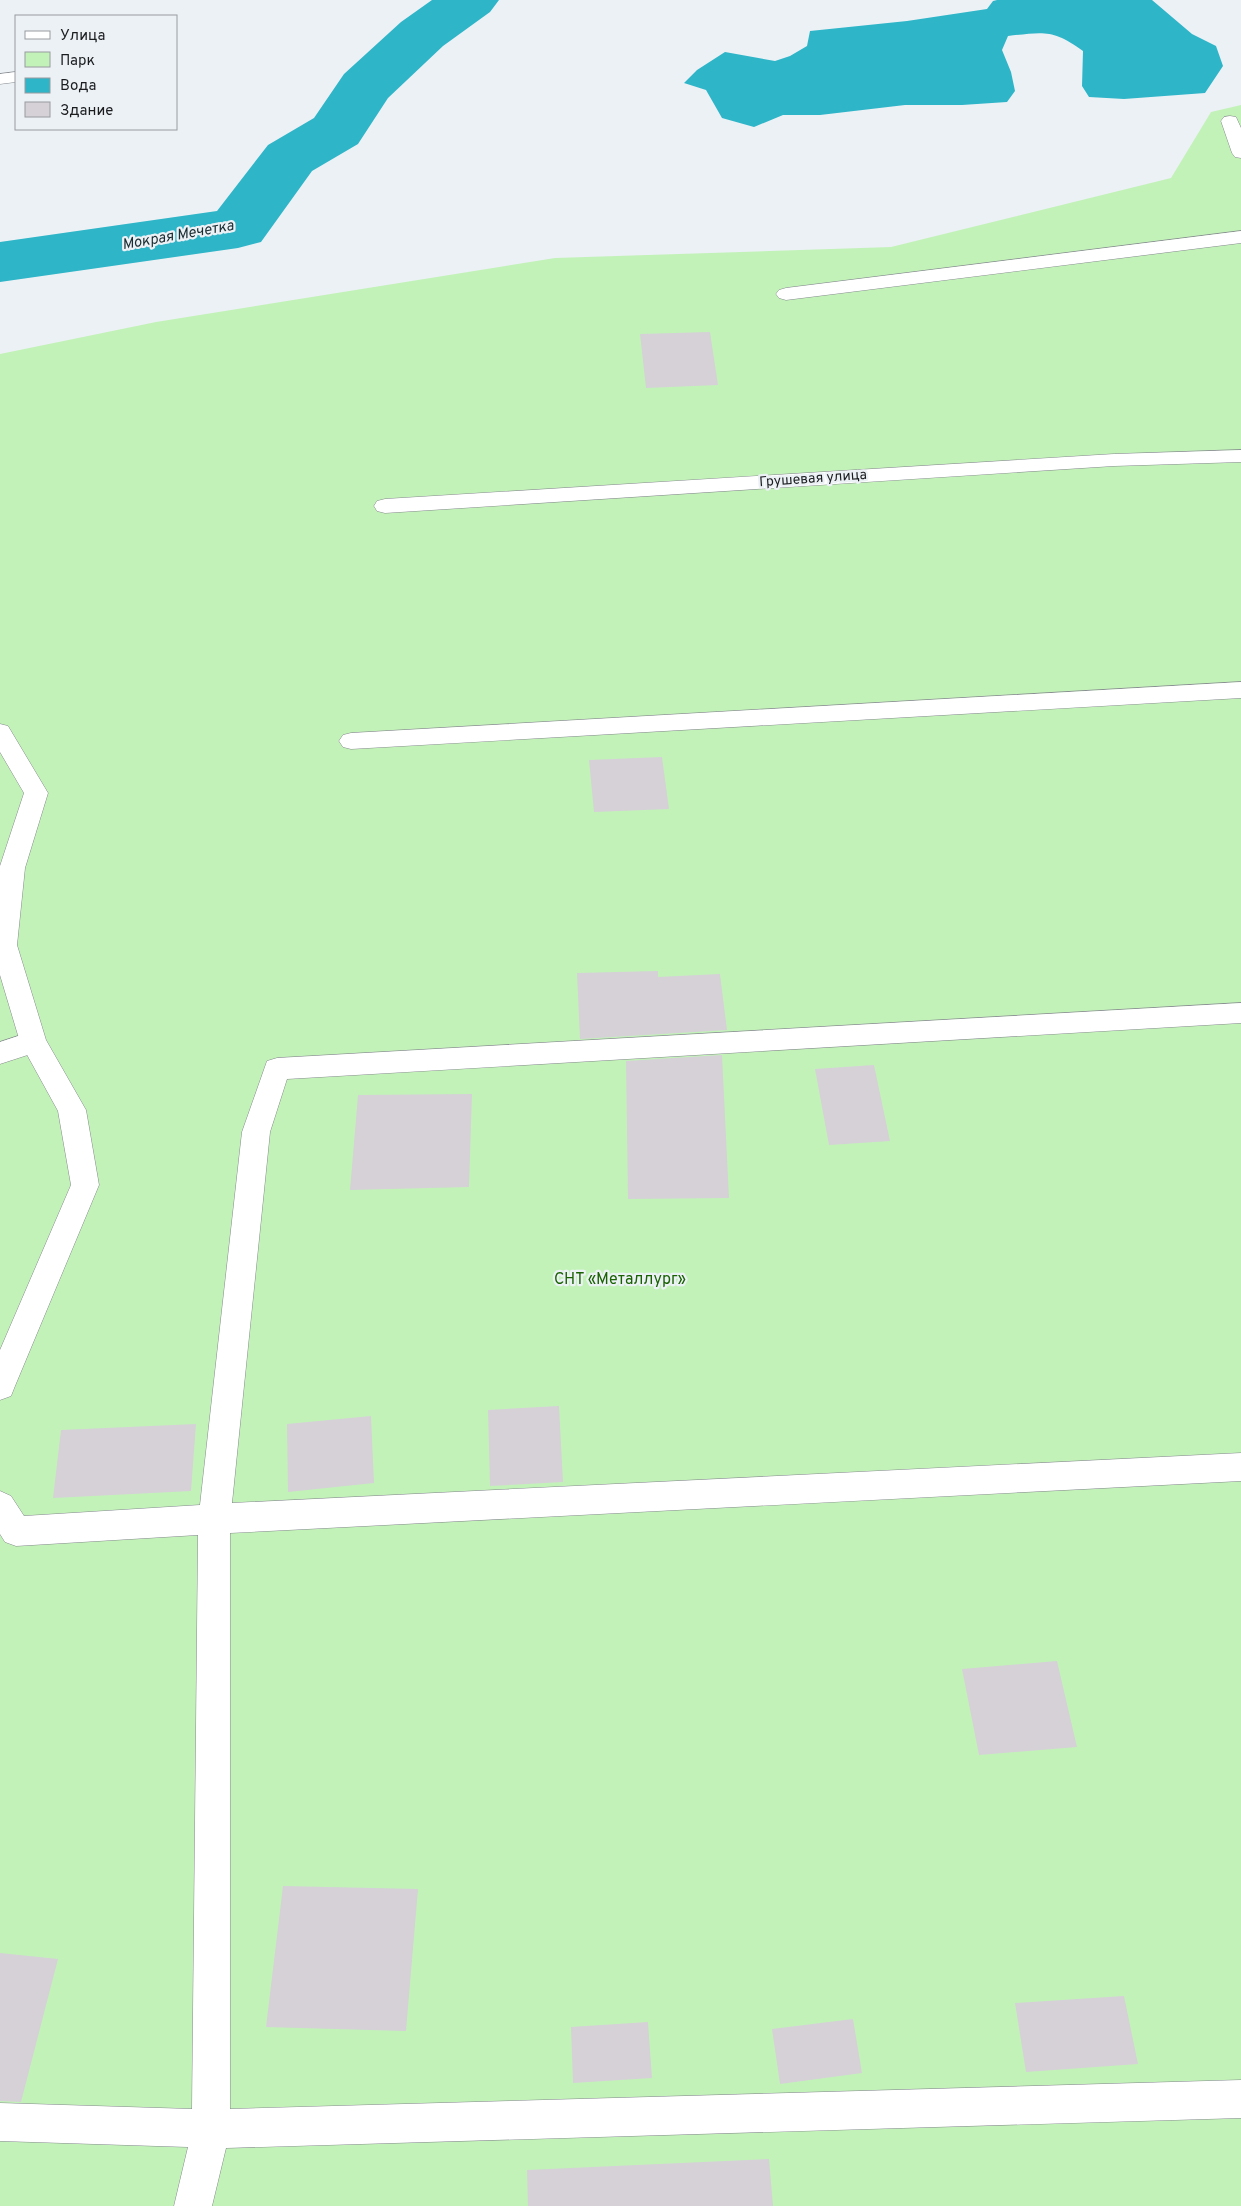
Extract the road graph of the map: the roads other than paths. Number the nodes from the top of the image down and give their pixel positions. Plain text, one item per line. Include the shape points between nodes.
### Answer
1 (15, 77) edge
2 (0, 79) edge
3 (1230, 121) dead end
4 (1241, 153) edge
5 (1241, 237) edge
6 (786, 294) dead end
7 (1241, 456) edge
8 (385, 506) dead end
9 (1241, 690) edge
10 (0, 732) edge
11 (351, 741) dead end
12 (1241, 1013) edge
13 (33, 1042) junction
14 (0, 1054) edge
15 (0, 1386) edge
16 (1241, 1468) edge
17 (0, 1506) edge
18 (214, 1519) junction
19 (1241, 2099) edge
20 (0, 2122) edge
21 (211, 2129) junction
22 (193, 2206) edge

1 - 2 street
3 - 4 street
5 - 6 street
7 - 8 street, Грушевая улица via 1114,460
9 - 11 street
10 - 13 street via 36,793 12,868 4,945
12 - 18 street via 277,1069 256,1132
13 - 14 street
13 - 15 street via 72,1110 85,1185
16 - 18 street
17 - 18 street via 16,1531
18 - 21 street
19 - 21 street
20 - 21 street
21 - 22 street

